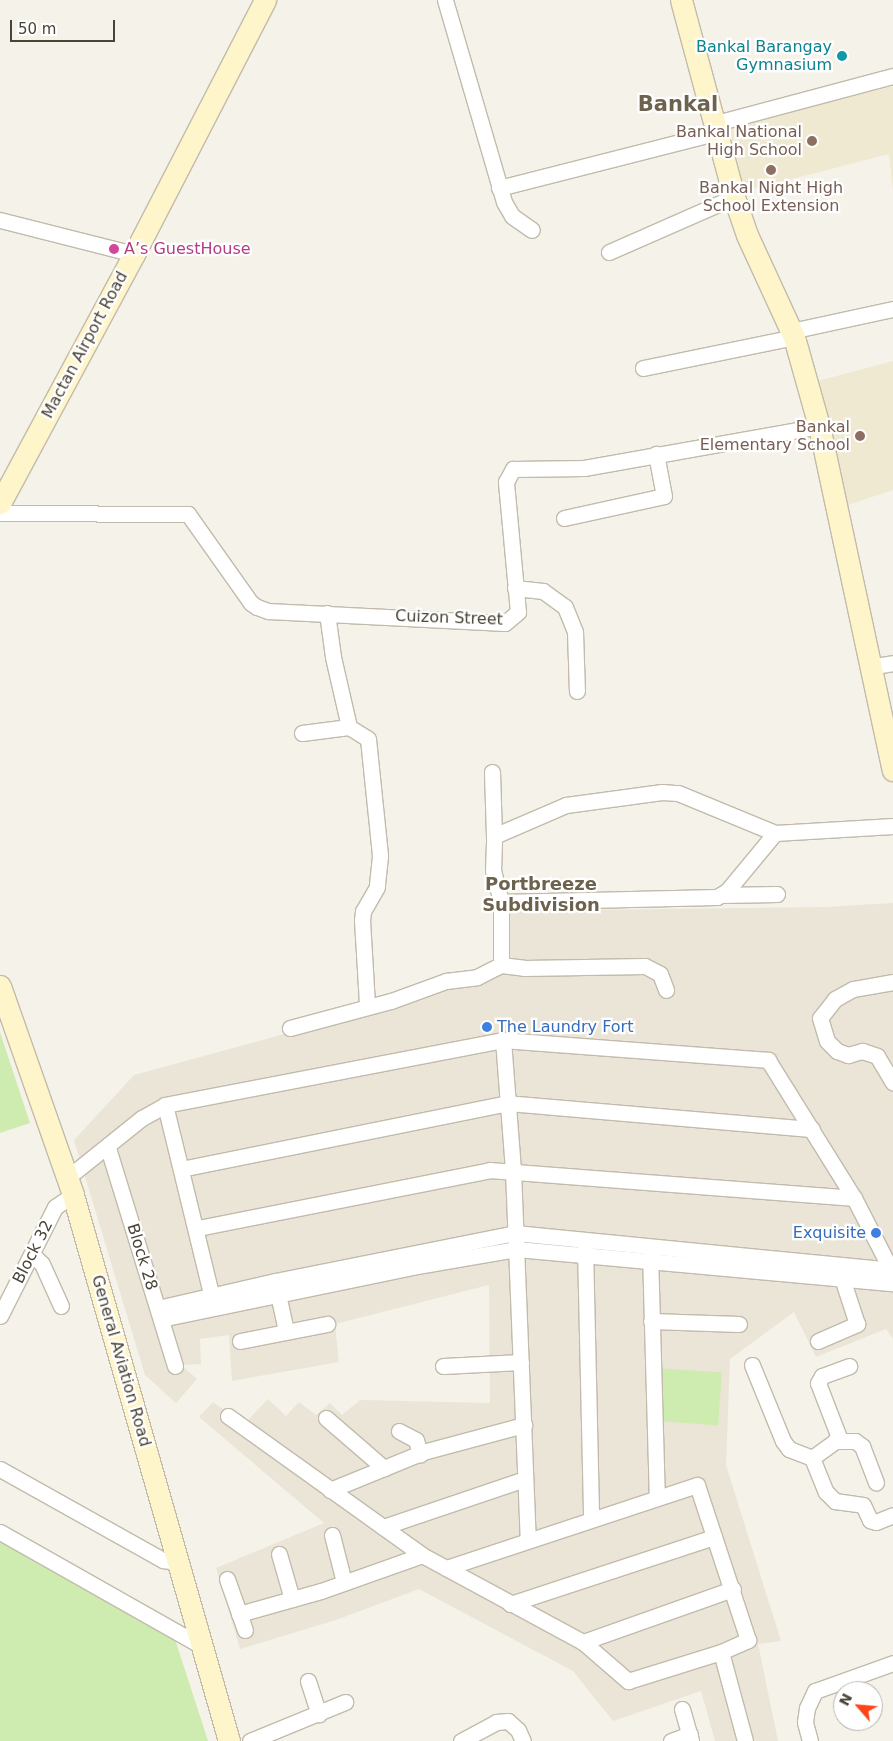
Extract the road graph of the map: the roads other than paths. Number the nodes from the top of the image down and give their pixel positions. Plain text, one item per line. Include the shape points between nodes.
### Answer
1 (265, 0) edge
2 (445, 0) edge
3 (681, 0) edge
4 (893, 76) edge
5 (717, 128) junction
6 (499, 188) junction
7 (734, 197) junction
8 (0, 220) edge
9 (532, 230) dead end
10 (609, 252) dead end
11 (134, 254) junction
12 (893, 309) edge
13 (792, 334) junction
14 (643, 368) dead end
15 (819, 426) junction
16 (656, 454) junction
17 (0, 503) edge
18 (0, 512) edge
19 (564, 518) dead end
20 (515, 588) junction
21 (327, 613) junction
22 (893, 663) edge
23 (869, 668) junction
24 (577, 691) dead end
25 (349, 728) junction
26 (302, 733) dead end
27 (893, 770) edge
28 (492, 772) dead end
29 (893, 826) edge
30 (775, 833) junction
31 (494, 836) junction
32 (777, 894) dead end
33 (721, 895) junction
34 (501, 902) junction
35 (501, 964) junction
36 (893, 982) edge
37 (0, 986) edge
38 (666, 990) dead end
39 (367, 1006) junction
40 (290, 1028) dead end
41 (503, 1040) junction
42 (893, 1083) edge
43 (508, 1103) junction
44 (165, 1105) junction
45 (812, 1129) junction
46 (108, 1148) junction
47 (181, 1169) junction
48 (512, 1171) junction
49 (70, 1186) junction
50 (854, 1198) junction
51 (198, 1228) junction
52 (515, 1233) junction
53 (585, 1240) junction
54 (516, 1248) junction
55 (32, 1254) junction
56 (650, 1255) junction
57 (585, 1256) junction
58 (415, 1259) junction
59 (840, 1273) junction
60 (892, 1276) edge
61 (276, 1288) junction
62 (213, 1302) junction
63 (61, 1306) dead end
64 (159, 1314) junction
65 (0, 1316) edge
66 (651, 1321) junction
67 (327, 1324) dead end
68 (739, 1324) dead end
69 (286, 1331) junction
70 (240, 1341) dead end
71 (818, 1341) dead end
72 (521, 1362) junction
73 (175, 1366) dead end
74 (443, 1366) dead end
75 (752, 1366) dead end
76 (849, 1366) dead end
77 (228, 1416) dead end
78 (326, 1418) dead end
79 (524, 1425) junction
80 (399, 1431) dead end
81 (840, 1440) junction
82 (420, 1454) junction
83 (812, 1458) junction
84 (384, 1468) junction
85 (0, 1469) edge
86 (526, 1479) junction
87 (876, 1482) dead end
88 (330, 1490) junction
89 (657, 1496) junction
90 (893, 1514) edge
91 (591, 1519) junction
92 (383, 1527) junction
93 (0, 1532) edge
94 (332, 1535) dead end
95 (714, 1537) junction
96 (528, 1538) junction
97 (279, 1554) dead end
98 (422, 1554) junction
99 (178, 1562) junction
100 (446, 1568) junction
101 (226, 1579) dead end
102 (344, 1582) junction
103 (733, 1589) junction
104 (292, 1599) junction
105 (510, 1604) junction
106 (239, 1614) junction
107 (245, 1630) dead end
108 (583, 1642) junction
109 (200, 1645) junction
110 (721, 1652) junction
111 (893, 1664) edge
112 (308, 1681) dead end
113 (345, 1702) dead end
114 (682, 1710) dead end
115 (319, 1714) junction
116 (691, 1738) edge
117 (229, 1741) edge
118 (250, 1741) edge
119 (461, 1741) edge
120 (523, 1741) edge
121 (671, 1741) edge
122 (744, 1741) edge
123 (810, 1741) edge

1 - 11 main road, Mactan Airport Road
2 - 6 street
3 - 5 main road
4 - 5 street
5 - 6 street
5 - 7 main road
6 - 9 street via 512,216
7 - 10 street
7 - 13 main road via 747,235
8 - 11 street
11 - 17 main road, Mactan Airport Road
12 - 13 street
13 - 14 street
13 - 15 main road
15 - 16 street, Cuizon Street via 708,448
15 - 23 main road
16 - 19 street via 664,496
16 - 20 street, Cuizon Street via 584,468 514,470 506,482
18 - 21 street, Cuizon Street via 188,514 251,603 268,611
20 - 21 street, Cuizon Street via 518,612 505,623
20 - 24 street via 543,592 565,607 575,632
21 - 25 street
22 - 23 street
23 - 27 main road
25 - 26 street
25 - 39 street via 368,739 380,856 377,887 363,911 362,920
28 - 31 street
29 - 30 street
30 - 31 street via 697,799 662,792 566,805
30 - 33 street
31 - 34 street via 493,871
32 - 33 street
33 - 34 street via 640,901
34 - 35 street
35 - 38 street via 518,968 645,966 660,974
35 - 39 street via 477,976 446,980 391,1001
36 - 42 street via 853,989 835,998 820,1018 827,1041 837,1051 848,1055 862,1051 877,1056
37 - 49 main road, General Aviation Road
39 - 40 street
41 - 43 street
41 - 44 street, Block 32
41 - 45 street, Block 32 via 768,1060
43 - 45 street
43 - 47 street
43 - 48 street
44 - 46 street, Block 32 via 142,1118
44 - 47 street
45 - 50 street
46 - 49 street, Block 32
46 - 64 street, Block 28
47 - 51 street
48 - 50 street
48 - 51 street via 490,1170
48 - 52 street
49 - 55 street, Block 32 via 55,1207
49 - 99 main road, General Aviation Road
50 - 60 street
51 - 62 street
52 - 53 street
52 - 54 street
52 - 58 street
53 - 56 street
53 - 57 street
54 - 57 street
54 - 58 street
54 - 72 street
55 - 63 street via 42,1264
55 - 65 street, Block 32
56 - 57 street
56 - 59 street
56 - 66 street
57 - 91 street
58 - 61 street
59 - 60 street
59 - 71 street via 857,1324
61 - 62 street
61 - 69 street
62 - 64 street
64 - 73 street, Block 28
66 - 68 street
66 - 89 street
67 - 69 street
69 - 70 street
72 - 74 street
72 - 79 street
75 - 83 street via 783,1441 790,1449
76 - 81 street via 822,1376 818,1383
77 - 88 street
78 - 84 street
79 - 82 street
79 - 86 street
80 - 82 street via 416,1440
81 - 83 street via 825,1446
81 - 87 street via 851,1440 862,1446
82 - 84 street
83 - 90 street via 826,1492 835,1501 863,1505 870,1520 876,1522
84 - 88 street
85 - 99 street via 163,1560
86 - 92 street
86 - 96 street
88 - 92 street
89 - 91 street
89 - 95 street via 698,1485
91 - 96 street
92 - 98 street
93 - 109 street
94 - 102 street
95 - 103 street
95 - 105 street
96 - 100 street
97 - 104 street
98 - 100 street
98 - 102 street
99 - 109 main road, General Aviation Road
100 - 105 street
101 - 106 street
102 - 104 street
103 - 108 street
103 - 110 street via 748,1640
104 - 106 street
105 - 108 street
106 - 107 street
108 - 110 street via 628,1681
109 - 117 main road, General Aviation Road
110 - 122 street
111 - 123 street via 815,1691 805,1722
112 - 115 street
113 - 115 street
114 - 116 street
115 - 118 street
116 - 121 street
119 - 120 street via 496,1722 508,1721 518,1730

